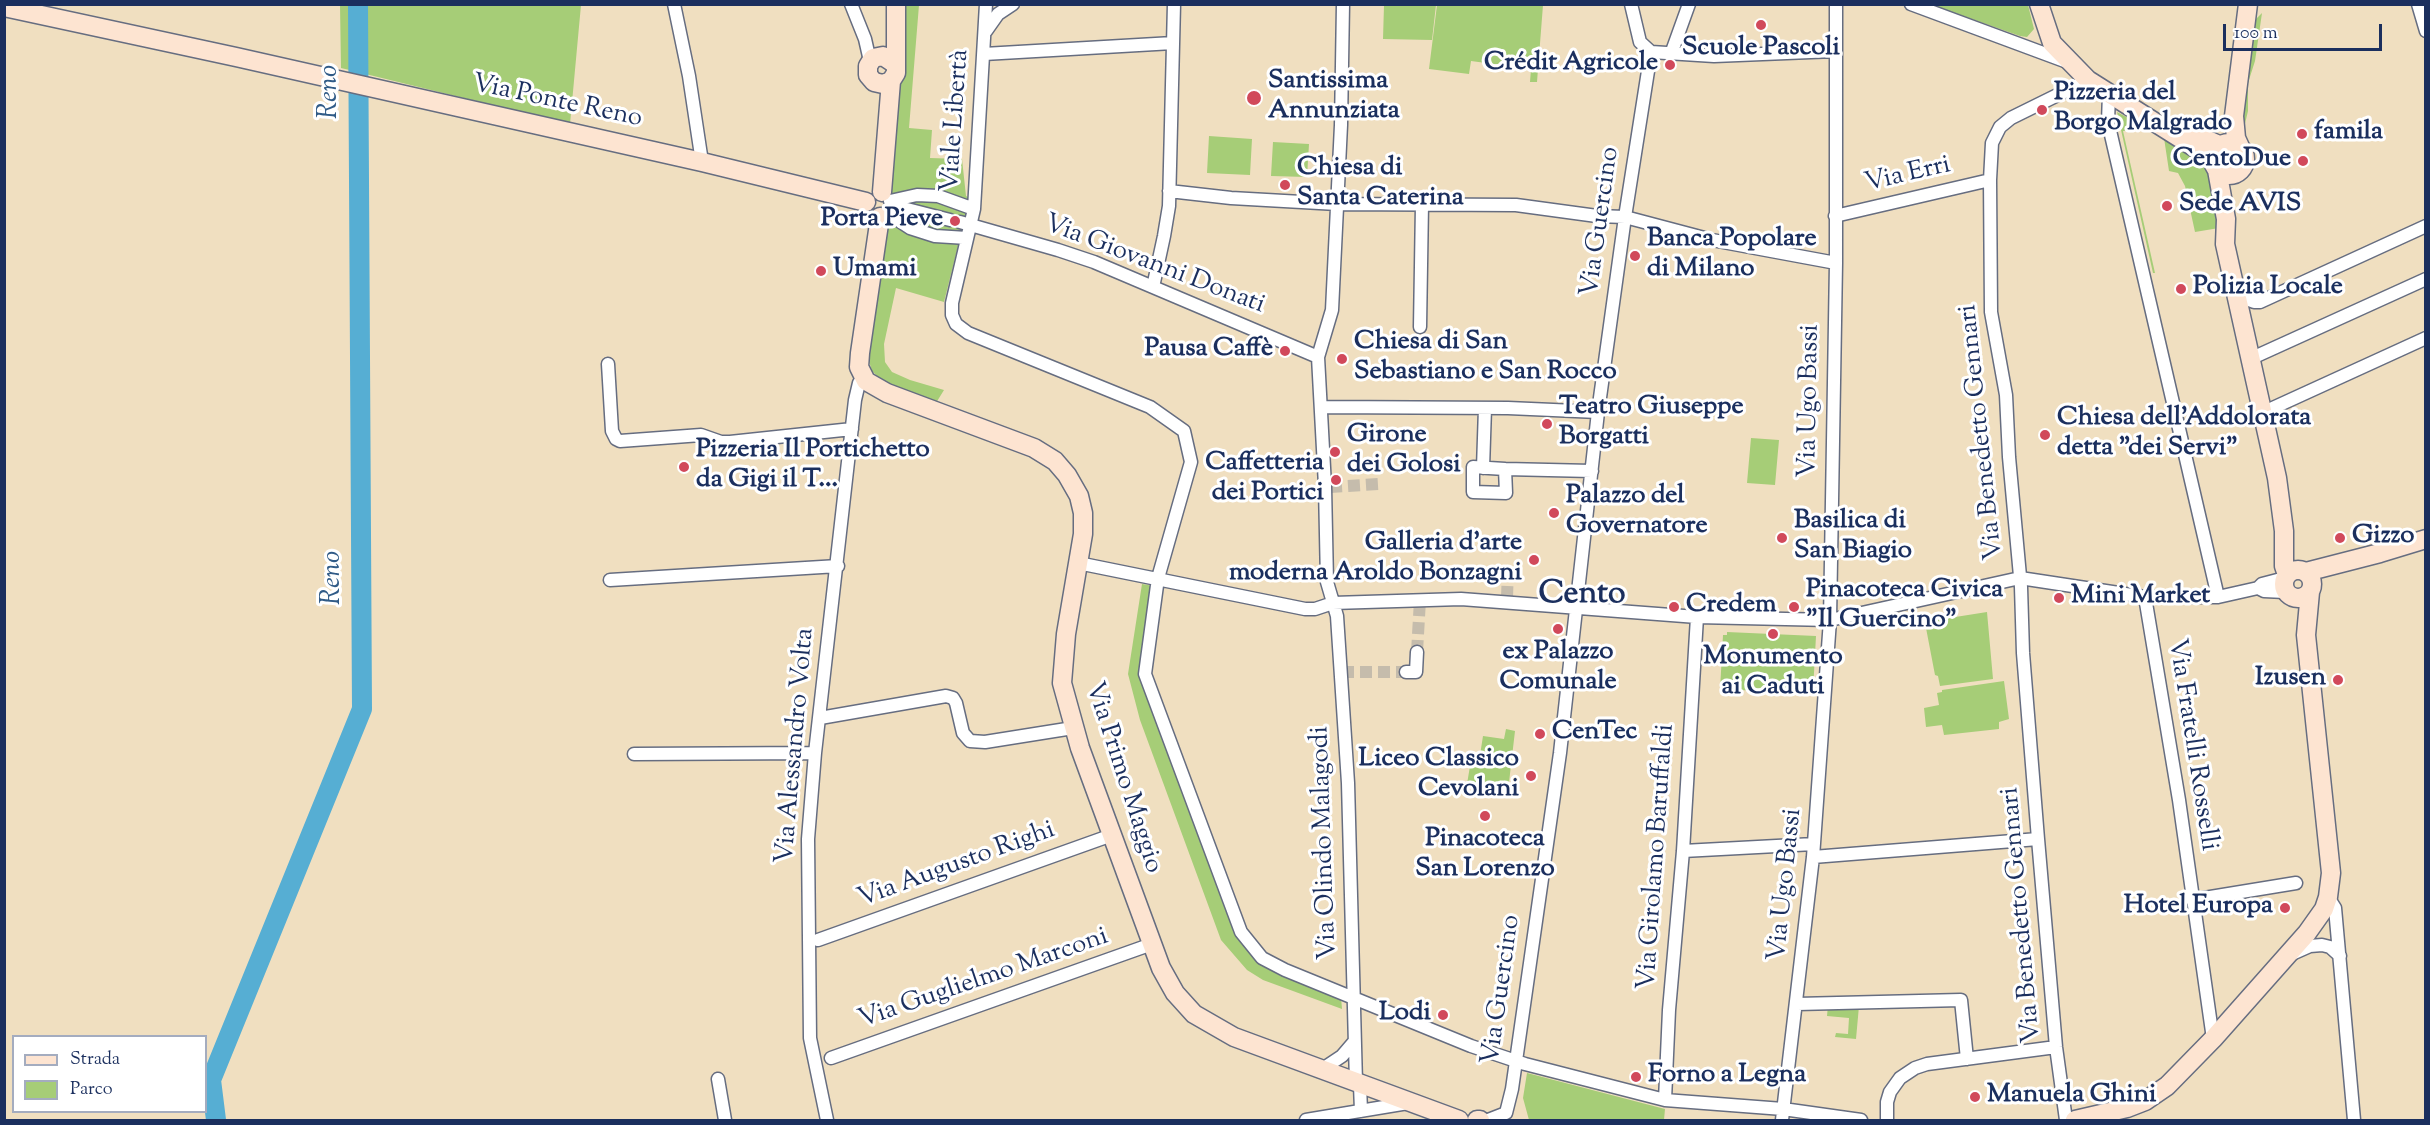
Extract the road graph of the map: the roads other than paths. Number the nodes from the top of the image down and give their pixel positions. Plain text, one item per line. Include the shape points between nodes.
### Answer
1 (674, 4) edge
2 (851, 4) edge
3 (896, 4) edge
4 (986, 4) edge
5 (1013, 4) edge
6 (1174, 4) edge
7 (1341, 4) edge
8 (1631, 4) edge
9 (1689, 4) edge
10 (1836, 4) edge
11 (1911, 4) edge
12 (2039, 4) edge
13 (2248, 4) edge
14 (2418, 4) edge
15 (4, 7) edge
16 (2426, 31) edge
17 (985, 35) junction
18 (1173, 44) junction
19 (1835, 51) junction
20 (1651, 52) junction
21 (1335, 53) dead end
22 (984, 54) junction
23 (1671, 54) junction
24 (2072, 63) junction
25 (882, 67) junction
26 (2088, 80) junction
27 (2109, 93) junction
28 (2223, 153) junction
29 (702, 162) junction
30 (1990, 180) junction
31 (1170, 191) junction
32 (1337, 204) junction
33 (1422, 204) junction
34 (888, 206) junction
35 (974, 208) junction
36 (1835, 216) junction
37 (1625, 217) junction
38 (2226, 219) junction
39 (960, 222) junction
40 (2426, 226) edge
41 (967, 238) junction
42 (1836, 263) junction
43 (2426, 279) edge
44 (1153, 287) junction
45 (2238, 296) junction
46 (1420, 327) dead end
47 (2425, 339) edge
48 (1318, 357) junction
49 (2252, 358) junction
50 (608, 364) dead end
51 (863, 377) junction
52 (1320, 407) junction
53 (1485, 408) junction
54 (1598, 412) junction
55 (2264, 412) junction
56 (852, 429) junction
57 (1483, 468) junction
58 (1505, 469) junction
59 (1592, 471) junction
60 (2426, 539) edge
61 (1078, 562) junction
62 (838, 566) junction
63 (1158, 578) junction
64 (2020, 578) junction
65 (610, 579) dead end
66 (2297, 583) junction
67 (2145, 597) junction
68 (2218, 597) junction
69 (1333, 603) junction
70 (1578, 609) junction
71 (1697, 617) junction
72 (1830, 620) junction
73 (1417, 652) tunnel mouth
74 (1406, 672) dead end
75 (820, 718) junction
76 (1073, 728) junction
77 (815, 753) junction
78 (634, 754) dead end
79 (1112, 835) junction
80 (2038, 839) junction
81 (1814, 844) junction
82 (1683, 851) junction
83 (1813, 857) junction
84 (2296, 883) dead end
85 (2328, 897) junction
86 (2192, 900) junction
87 (818, 940) dead end
88 (1152, 944) junction
89 (2340, 956) junction
90 (2283, 960) junction
91 (1353, 998) junction
92 (1797, 1004) junction
93 (2213, 1040) junction
94 (1354, 1042) junction
95 (2056, 1047) junction
96 (831, 1058) dead end
97 (1967, 1059) junction
98 (1515, 1061) junction
99 (1321, 1070) junction
100 (718, 1079) dead end
101 (1358, 1084) junction
102 (1665, 1100) junction
103 (1408, 1103) junction
104 (1361, 1111) junction
105 (1783, 1115) edge
106 (1507, 1117) edge
107 (725, 1120) edge
108 (827, 1120) edge
109 (1306, 1120) edge
110 (1458, 1120) edge
111 (1488, 1120) edge
112 (1861, 1120) edge
113 (1887, 1120) edge
114 (2066, 1120) edge
115 (2074, 1120) edge
116 (2354, 1120) edge

1 - 29 street
2 - 25 street
3 - 25 main road via 895,30
4 - 17 street, Viale Libertà
5 - 17 street, Viale Libertà via 993,19
6 - 18 street
7 - 21 street
7 - 32 street, Via Olindo Malagodi
8 - 20 street via 1640,42
9 - 23 street
10 - 19 street, Via Ugo Bassi
11 - 24 street
12 - 24 main road via 2052,43
13 - 28 main road via 2234,116 2236,138
14 - 16 street
15 - 29 main road, Via Ponte Reno
17 - 22 street, Viale Libertà
18 - 22 street
18 - 31 street
19 - 23 street
19 - 36 street, Via Ugo Bassi
20 - 23 street
20 - 37 street, Via Guercino
22 - 35 street, Viale Libertà
24 - 26 main road
24 - 28 main road
25 - 34 main road via 888,109
26 - 27 main road
26 - 30 street, Via Benedetto Gennari via 2000,127 1992,143
27 - 28 main road
27 - 68 street via 2108,122
28 - 38 main road
28 - 38 main road via 2229,175 2241,170
29 - 34 main road, Via Ponte Reno via 866,202 870,195
30 - 36 street, Via Erri
30 - 64 street, Via Benedetto Gennari via 1991,312 2006,395
31 - 32 street
31 - 44 street
32 - 33 street
32 - 48 street, Via Olindo Malagodi via 1332,310
33 - 37 street via 1516,205
33 - 46 street
34 - 35 street via 917,195 938,196
34 - 39 street, Via Giovanni Donati
34 - 41 street via 910,228 935,236
34 - 51 main road via 860,353
35 - 39 street
36 - 42 street, Via Ugo Bassi
37 - 42 street via 1712,240
37 - 54 street, Via Guercino
38 - 45 main road via 2225,244
39 - 41 street
39 - 44 street, Via Giovanni Donati via 1073,255
40 - 45 street via 2257,303
41 - 63 street via 951,310 960,328 1150,407 1184,431 1191,462
42 - 72 street, Via Ugo Bassi
43 - 49 street
44 - 48 street, Via Giovanni Donati
45 - 49 main road
47 - 55 street
48 - 52 street, Via Olindo Malagodi
49 - 55 main road
50 - 56 street via 612,431 616,440 701,435 730,442
51 - 56 street, Via Alessandro Volta via 857,389
51 - 61 main road, Via Primo Maggio via 881,391 1015,439 1055,461 1071,481 1082,505 1083,534
52 - 53 street
52 - 69 street, Via Olindo Malagodi via 1328,582
53 - 54 street
53 - 57 street
54 - 59 street, Via Guercino
55 - 66 main road via 2284,531 2284,566
56 - 62 street, Via Alessandro Volta
57 - 58 street
57 - 58 street via 1473,467 1473,492 1506,493
58 - 59 street
59 - 70 street, Via Guercino
60 - 66 main road via 2345,563
61 - 63 street
61 - 76 main road, Via Primo Maggio via 1062,674
62 - 65 street
62 - 75 street, Via Alessandro Volta
63 - 69 street via 1305,609
63 - 91 street via 1145,674 1241,932 1262,958
64 - 67 street
64 - 72 street
64 - 80 street, Via Benedetto Gennari
66 - 68 street via 2262,584
66 - 85 main road via 2331,873
67 - 68 street
67 - 86 street, Via Fratelli Rosselli
69 - 70 street via 1461,599
69 - 91 street, Via Olindo Malagodi via 1341,661 1348,783
70 - 71 street
70 - 98 street, Via Guercino
71 - 72 street
71 - 82 street, Via Girolamo Baruffaldi
72 - 81 street, Via Ugo Bassi
73 - 74 street via 1416,672
75 - 76 street via 946,696 956,703 963,733 970,741
75 - 77 street, Via Alessandro Volta
76 - 79 main road, Via Primo Maggio
77 - 78 street
77 - 108 street, Via Alessandro Volta via 808,839 809,1022
79 - 87 street, Via Augusto Righi
79 - 88 main road, Via Primo Maggio
80 - 83 street
80 - 95 street, Via Benedetto Gennari
81 - 82 street
81 - 83 street, Via Ugo Bassi
82 - 102 street, Via Girolamo Baruffaldi
83 - 92 street, Via Ugo Bassi
84 - 86 street
85 - 89 street via 2335,908
85 - 90 main road via 2314,924
86 - 93 street, Via Fratelli Rosselli
88 - 96 street, Via Guglielmo Marconi
88 - 99 main road, Via Primo Maggio via 1170,986 1194,1014 1234,1037
89 - 90 street via 2322,945 2310,946
89 - 116 street
90 - 93 main road
91 - 94 street, Via Olindo Malagodi
91 - 98 street
92 - 97 street via 1961,1000
92 - 105 street, Via Ugo Bassi
93 - 115 main road via 2173,1081 2145,1101
94 - 99 street
94 - 101 street, Via Olindo Malagodi
95 - 97 street
95 - 114 street, Via Benedetto Gennari
97 - 113 street via 1927,1064 1905,1074 1888,1097
98 - 102 street
98 - 106 street, Via Guercino
99 - 101 main road, Via Primo Maggio
100 - 107 street
101 - 103 main road, Via Primo Maggio
101 - 104 street, Via Olindo Malagodi
102 - 105 street
103 - 104 street
103 - 110 main road, Via Primo Maggio
104 - 109 street
105 - 112 street
106 - 111 street, Via Guercino

